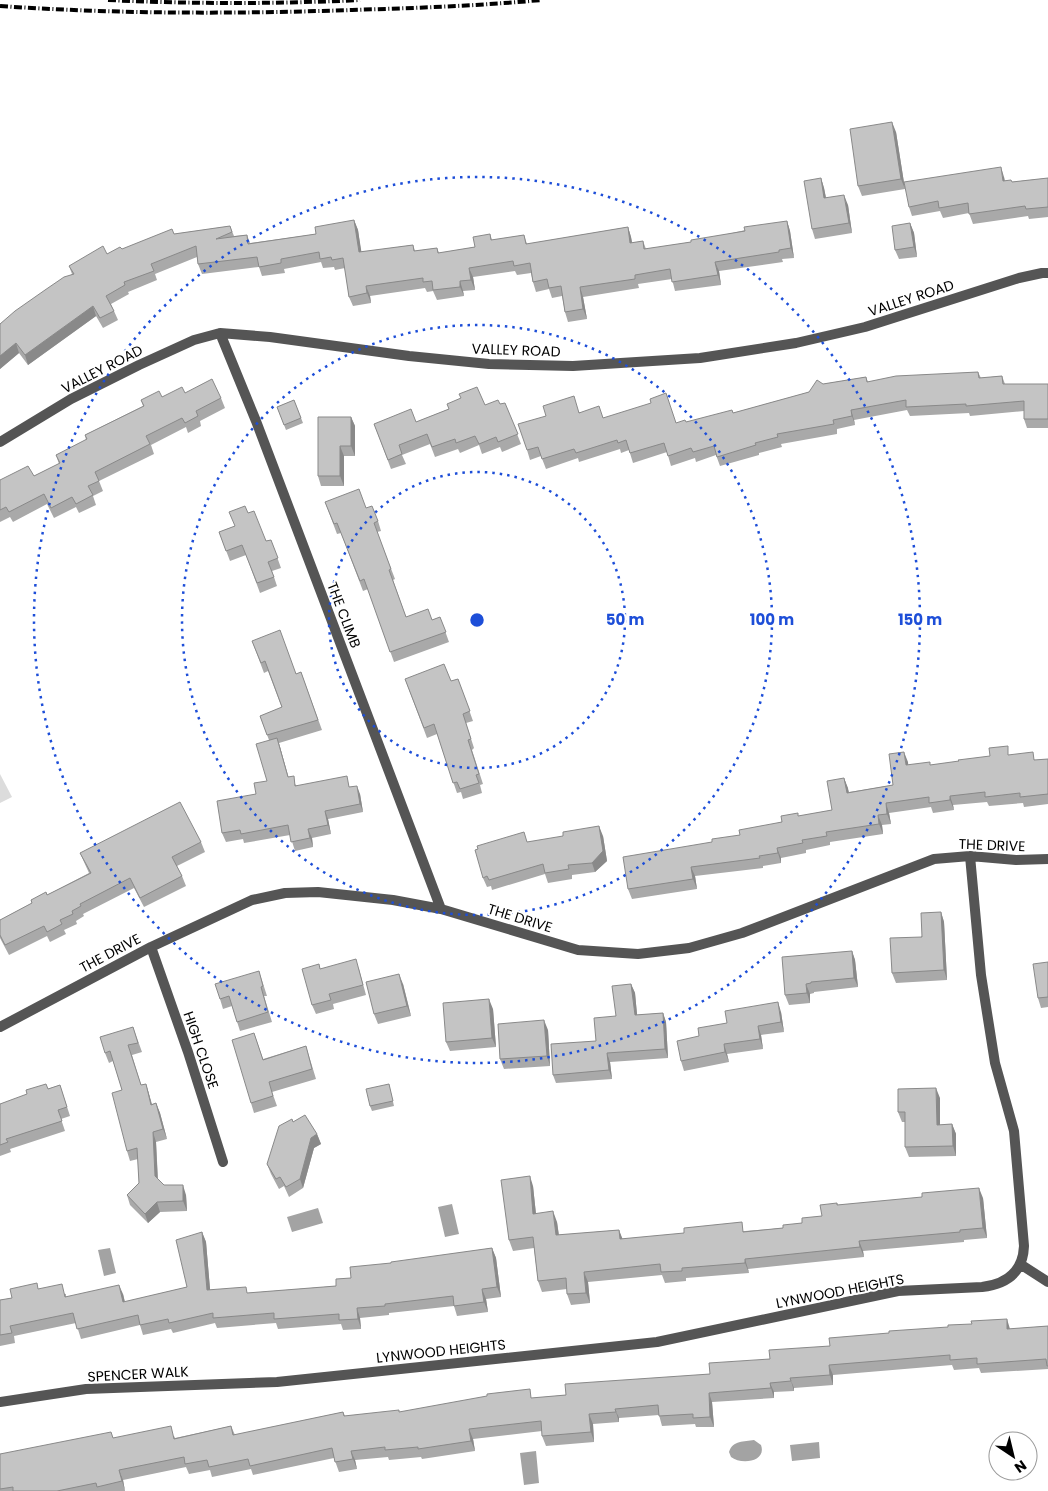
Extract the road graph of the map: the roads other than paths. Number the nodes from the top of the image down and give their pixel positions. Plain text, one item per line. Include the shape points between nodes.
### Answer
1 (1048, 273) edge
2 (220, 333) junction
3 (0, 442) edge
4 (970, 856) junction
5 (1048, 859) edge
6 (441, 908) junction
7 (151, 947) junction
8 (0, 1026) edge
9 (223, 1162) dead end
10 (1020, 1264) junction
11 (1048, 1282) edge
12 (277, 1382) joint
13 (0, 1402) edge

1 - 2 street, VALLEY ROAD via 1019,278 865,327 796,343 700,358 573,366 489,364
2 - 3 street, VALLEY ROAD via 194,340 139,365 71,399
2 - 6 street, THE CLIMB
4 - 5 street, THE DRIVE
4 - 6 street, THE DRIVE via 934,859 742,933 689,948 638,954 578,950
4 - 10 street via 981,975 995,1063 1014,1131 1024,1246
6 - 7 street, THE DRIVE via 318,892 285,894 252,900
7 - 8 street, THE DRIVE
7 - 9 street, HIGH CLOSE
10 - 11 street
10 - 12 street, LYNWOOD HEIGHTS via 1013,1275 994,1285 898,1291 657,1342
12 - 13 street, SPENCER WALK via 86,1390

